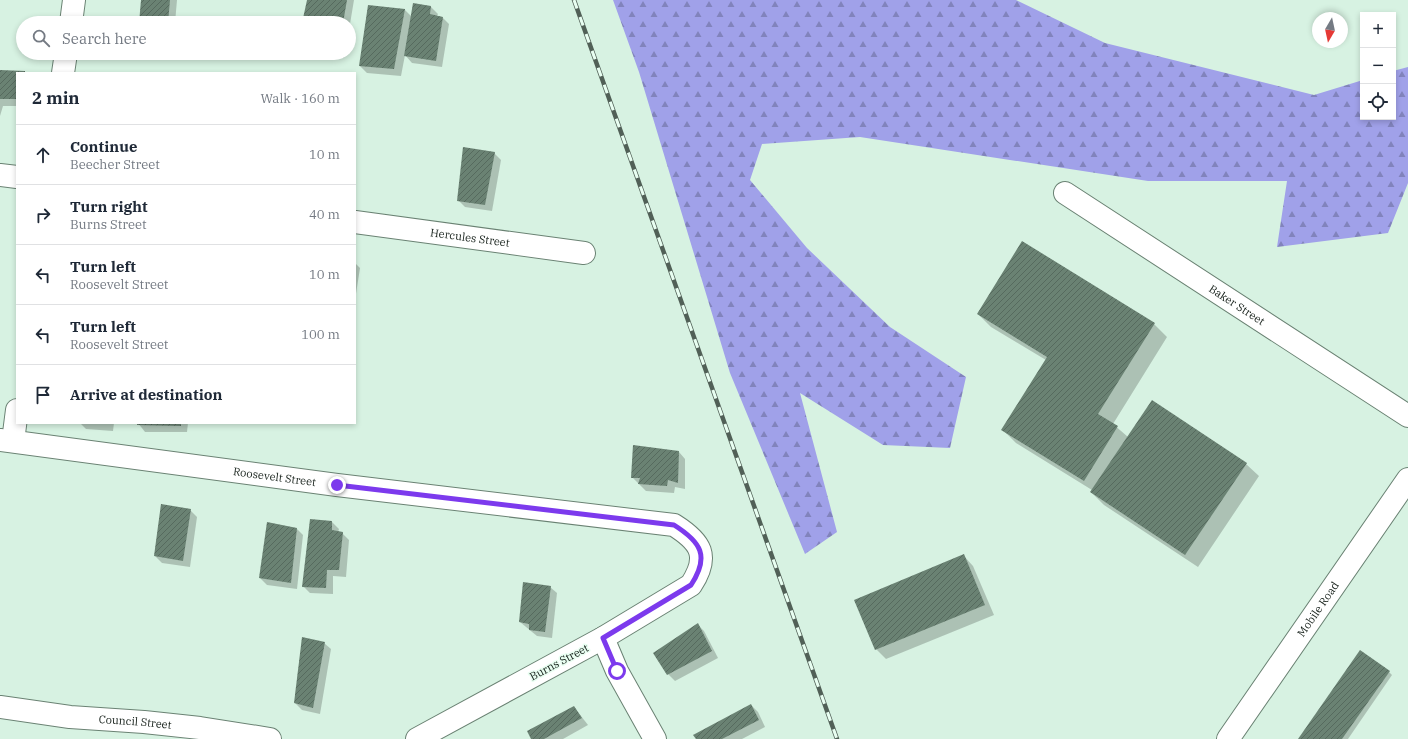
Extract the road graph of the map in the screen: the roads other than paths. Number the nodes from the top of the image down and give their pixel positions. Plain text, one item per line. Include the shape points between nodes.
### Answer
1 (74, 0) edge
2 (72, 16) edge
3 (65, 60) edge
4 (63, 72) edge
5 (0, 175) edge
6 (16, 177) edge
7 (1065, 193) dead end
8 (356, 222) edge
9 (584, 253) dead end
10 (16, 413) edge
11 (1408, 416) edge
12 (7, 440) edge
13 (1408, 479) edge
14 (701, 556) joint
15 (603, 638) junction
16 (0, 707) edge
17 (270, 739) edge
18 (417, 739) edge
19 (655, 739) edge
20 (1228, 739) edge

1 - 2 street
3 - 4 street
5 - 6 street
7 - 11 street, Baker Street
8 - 9 street, Hercules Street
10 - 12 street
12 - 14 street, Roosevelt Street via 337,485 674,525 690,536 699,548
13 - 20 street, Mobile Road
14 - 15 street, Burns Street via 699,573 691,585
15 - 18 street, Burns Street
15 - 19 street via 617,671
16 - 17 street, Council Street via 70,717 192,727

